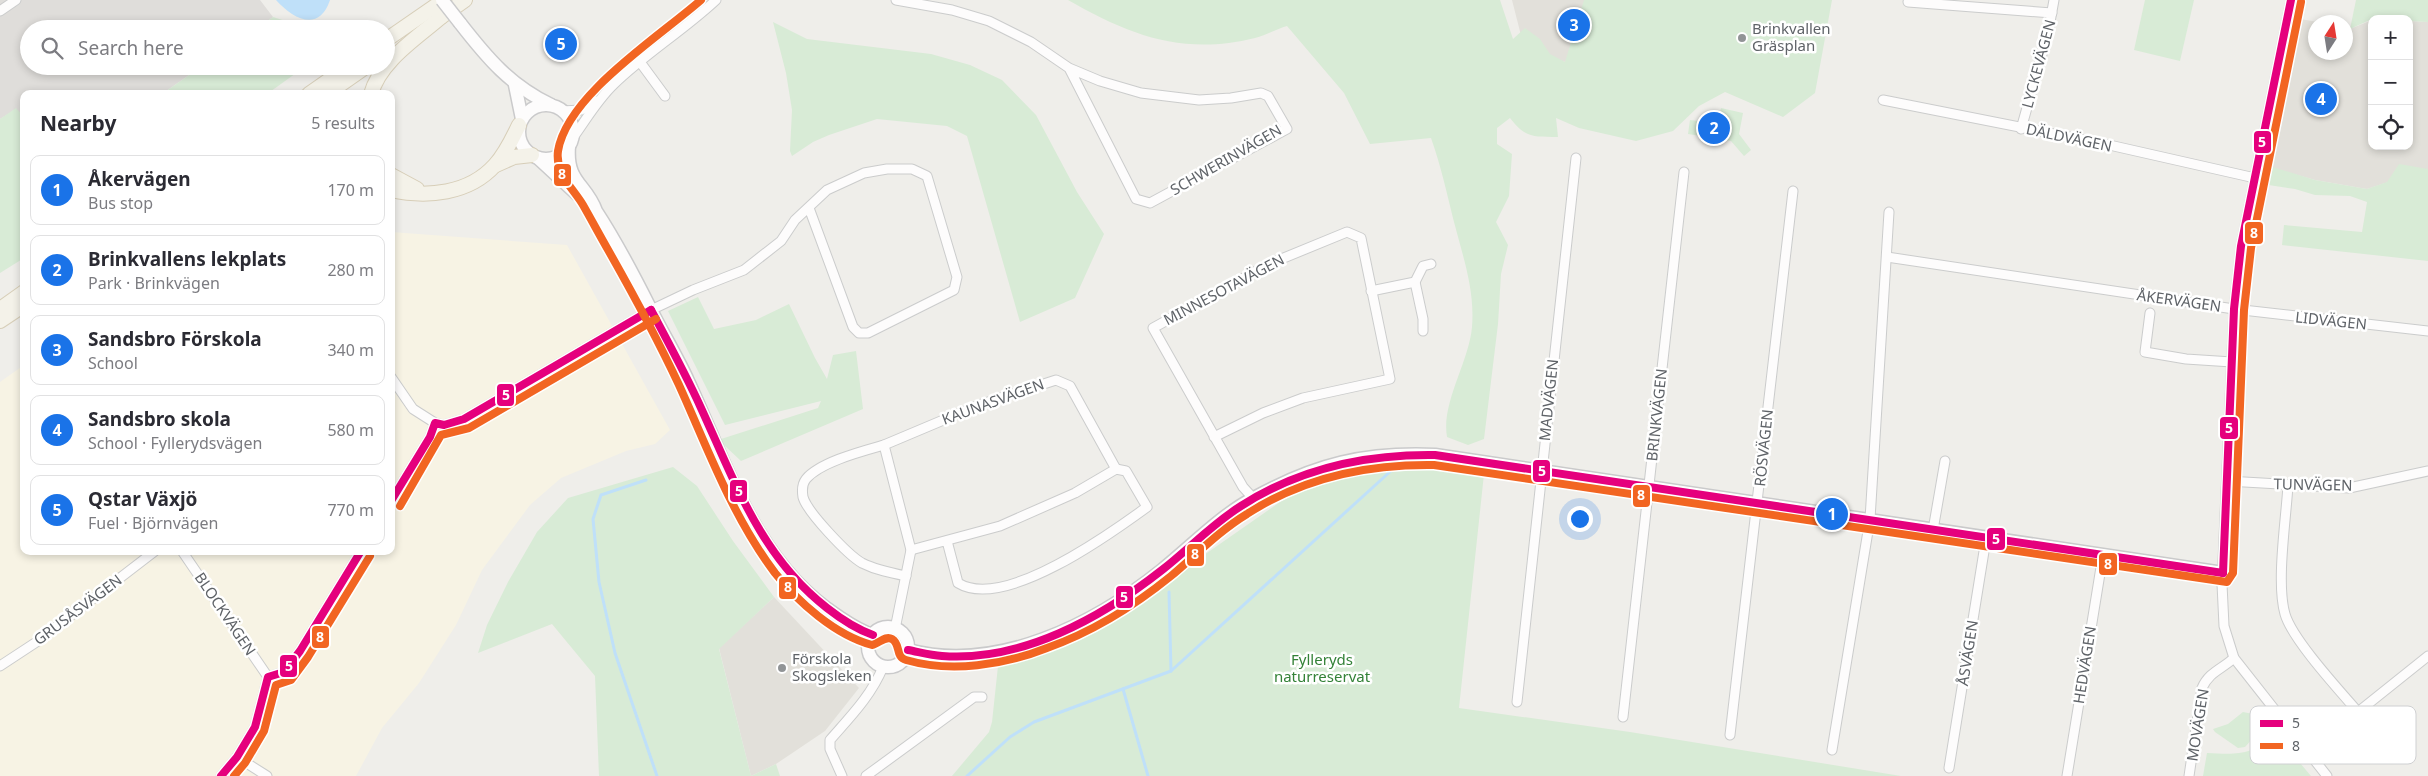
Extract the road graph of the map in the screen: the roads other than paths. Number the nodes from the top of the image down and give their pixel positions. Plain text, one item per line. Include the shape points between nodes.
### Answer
1 (16, 0) edge
2 (465, 0) edge
3 (716, 0) edge
4 (896, 0) edge
5 (2054, 0) edge
6 (2291, 0) edge
7 (1908, 2) dead end
8 (440, 5) edge
9 (0, 11) edge
10 (2052, 13) junction
11 (395, 34) edge
12 (395, 45) edge
13 (395, 57) edge
14 (640, 62) junction
15 (1069, 68) junction
16 (336, 75) edge
17 (354, 75) edge
18 (380, 75) edge
19 (515, 85) junction
20 (315, 90) edge
21 (333, 90) edge
22 (373, 90) edge
23 (665, 96) dead end
24 (599, 100) junction
25 (1883, 100) dead end
26 (558, 109) junction
27 (521, 122) junction
28 (2021, 128) junction
29 (570, 143) junction
30 (535, 157) junction
31 (1576, 158) dead end
32 (495, 165) junction
33 (1684, 172) dead end
34 (395, 178) edge
35 (2255, 178) junction
36 (395, 190) edge
37 (1793, 190) dead end
38 (427, 193) junction
39 (809, 208) junction
40 (596, 211) junction
41 (1889, 212) dead end
42 (1887, 257) junction
43 (1431, 264) dead end
44 (1414, 282) junction
45 (1371, 291) junction
46 (20, 295) edge
47 (20, 308) edge
48 (0, 309) edge
49 (2234, 309) junction
50 (651, 310) junction
51 (2150, 313) dead end
52 (0, 321) edge
53 (1423, 331) dead end
54 (2428, 331) edge
55 (2232, 362) junction
56 (395, 383) edge
57 (435, 423) junction
58 (1214, 437) junction
59 (884, 445) junction
60 (1945, 461) dead end
61 (1116, 469) junction
62 (2428, 471) edge
63 (1541, 472) junction
64 (2227, 481) junction
65 (2288, 485) junction
66 (1649, 486) junction
67 (395, 494) edge
68 (1253, 498) junction
69 (1758, 503) junction
70 (1870, 519) junction
71 (1932, 530) junction
72 (1986, 539) junction
73 (947, 541) junction
74 (911, 550) junction
75 (150, 555) edge
76 (185, 555) edge
77 (359, 555) edge
78 (2104, 555) junction
79 (2223, 573) junction
80 (906, 576) junction
81 (895, 629) junction
82 (873, 635) junction
83 (908, 650) junction
84 (2428, 656) edge
85 (2234, 658) junction
86 (0, 666) edge
87 (883, 667) junction
88 (268, 677) junction
89 (982, 697) dead end
90 (1518, 702) dead end
91 (2272, 706) edge
92 (2353, 706) edge
93 (2366, 706) edge
94 (1623, 717) dead end
95 (1730, 735) dead end
96 (1832, 750) dead end
97 (237, 757) junction
98 (2318, 764) edge
99 (1950, 768) dead end
100 (221, 776) edge
101 (267, 776) edge
102 (842, 776) edge
103 (866, 776) edge
104 (2068, 776) edge
105 (2189, 776) edge
106 (2327, 776) edge

1 - 9 street
2 - 8 main road
3 - 14 street
4 - 15 street, SCHWERINVÄGEN via 952,10 989,22 1031,42
5 - 10 street, LYCKEVÄGEN
6 - 35 street
7 - 10 street
8 - 11 main road
8 - 12 main road
8 - 13 main road
8 - 19 street, bridge
10 - 28 street, LYCKEVÄGEN
14 - 23 street
14 - 24 street
15 - 15 street, SCHWERINVÄGEN via 1136,199 1143,202 1150,203 1287,128 1268,96 1261,93 1214,100 1183,99 1120,87
16 - 20 main road
17 - 21 main road
18 - 22 main road
19 - 26 street
19 - 27 street
24 - 26 street via 581,110
24 - 29 street
25 - 28 street, DÄLDVÄGEN
26 - 27 street via 536,107
26 - 29 street via 572,126
27 - 30 street via 521,142
27 - 32 main road
28 - 35 street, DÄLDVÄGEN
29 - 30 street via 555,157
29 - 40 street via 572,176
30 - 32 main road via 514,157
30 - 40 street
31 - 63 street, MADVÄGEN
32 - 38 main road via 465,186
33 - 66 street, BRINKVÄGEN
34 - 38 main road
35 - 49 street via 2241,246
36 - 38 main road
37 - 69 street, RÖSVÄGEN
39 - 39 street via 827,190 864,173 912,169 927,176 957,277 954,290 868,333 859,333 853,327
39 - 50 street via 795,220 781,241 744,270
40 - 50 street
41 - 42 street
42 - 49 street, ÅKERVÄGEN
42 - 70 street
43 - 44 street via 1423,266
44 - 45 street
44 - 53 street
45 - 58 street, MINNESOTAVÄGEN via 1390,379 1304,398 1262,413
45 - 58 street, MINNESOTAVÄGEN via 1361,238 1348,232 1269,264 1153,328
46 - 48 main road
47 - 52 main road
49 - 54 street, LIDVÄGEN
49 - 55 street
50 - 57 street via 464,419 444,425
50 - 82 street via 687,379 756,530 798,585 825,608
51 - 55 street via 2145,352
55 - 64 street
56 - 57 street via 413,410
57 - 67 street
58 - 68 street, MINNESOTAVÄGEN
59 - 61 street, KAUNASVÄGEN via 978,405 1056,380 1070,386
59 - 74 street
59 - 80 street, KAUNASVÄGEN via 819,470 806,479 803,498 845,550 859,562 873,569
60 - 71 street
61 - 73 street via 1036,511 1000,526
61 - 73 street, KAUNASVÄGEN via 1126,471 1147,507 1084,551 1036,575 998,587 965,587 958,583
62 - 65 street, TUNVÄGEN via 2349,488
63 - 66 street
63 - 68 street via 1435,455 1369,456 1335,462
63 - 90 street, MADVÄGEN
64 - 65 street, TUNVÄGEN
64 - 79 street
65 - 92 street via 2281,590 2285,615 2297,637
66 - 69 street
66 - 94 street, BRINKVÄGEN
68 - 83 street via 1119,602 1065,632 1006,650 974,654 926,654
69 - 70 street
69 - 95 street, RÖSVÄGEN
70 - 71 street
70 - 96 street
71 - 72 street
72 - 78 street
72 - 99 street, ÅSVÄGEN
73 - 74 street
74 - 80 street
75 - 86 street, GRUSÅSVÄGEN via 38,641
76 - 88 street, BLOCKVÄGEN
77 - 88 street via 295,658 284,672
78 - 79 street
78 - 104 street, HEDVÄGEN
79 - 85 street via 2224,626
80 - 81 street
81 - 82 street via 883,628
81 - 83 street via 904,635
82 - 87 street via 869,651 874,661
83 - 87 street via 900,664
84 - 93 street
85 - 91 street
85 - 105 street, MOVÄGEN via 2212,673 2202,688
87 - 102 street via 865,699 830,740 830,749
88 - 97 street via 255,727
89 - 103 street via 974,697
97 - 100 street
97 - 101 street
98 - 106 street

